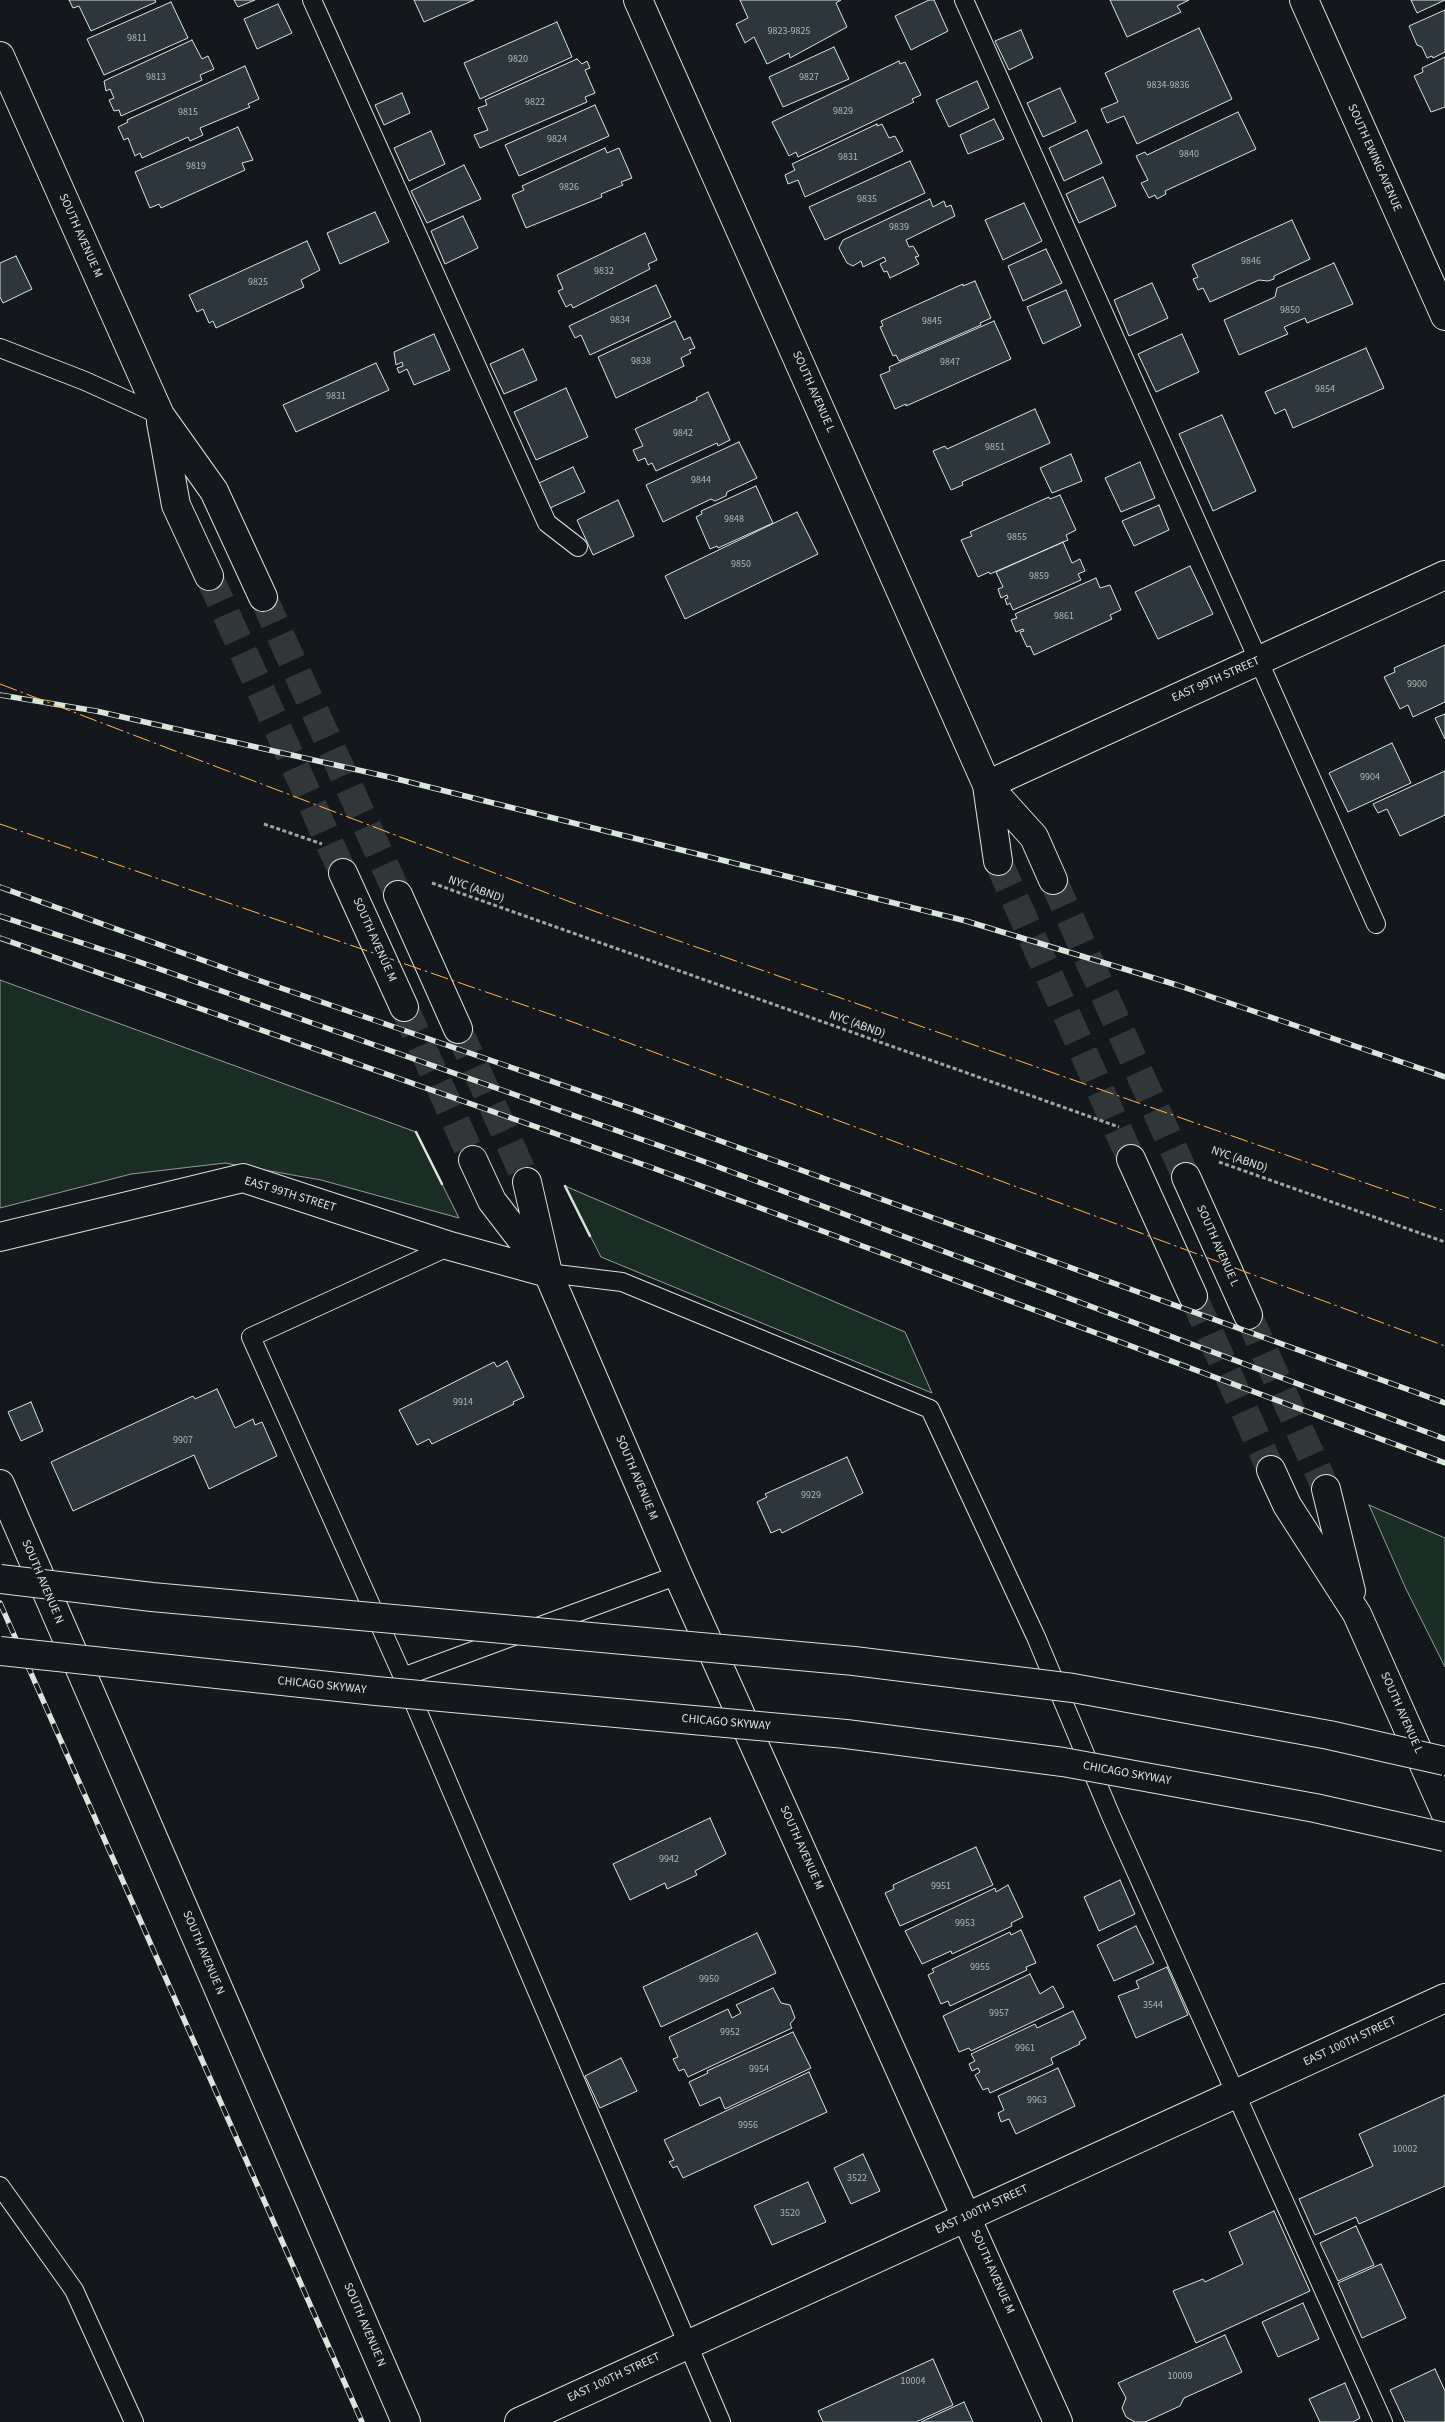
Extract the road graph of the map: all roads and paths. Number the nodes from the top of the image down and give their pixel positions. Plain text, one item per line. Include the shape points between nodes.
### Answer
1 (312, 0) edge
2 (638, 0) edge
3 (964, 0) edge
4 (1304, 0) edge
5 (0, 56) edge
6 (1445, 316) edge
7 (0, 348) edge
8 (160, 415) junction
9 (578, 547) dead end
10 (1445, 575) edge
11 (209, 576) tunnel mouth
12 (263, 597) tunnel mouth
13 (1259, 661) junction
14 (988, 785) junction
15 (264, 824) dead end
16 (329, 847) dead end
17 (998, 862) tunnel mouth
18 (343, 873) tunnel mouth
19 (423, 880) dead end
20 (1053, 880) tunnel mouth
21 (398, 895) tunnel mouth
22 (1376, 924) dead end
23 (404, 1008) tunnel mouth
24 (458, 1029) tunnel mouth
25 (1123, 1128) dead end
26 (1131, 1159) tunnel mouth
27 (473, 1160) tunnel mouth
28 (1215, 1161) dead end
29 (1186, 1177) tunnel mouth
30 (527, 1182) tunnel mouth
31 (0, 1237) edge
32 (1445, 1242) edge
33 (450, 1246) junction
34 (548, 1273) junction
35 (1193, 1296) tunnel mouth
36 (1248, 1315) tunnel mouth
37 (1271, 1470) tunnel mouth
38 (0, 1484) edge
39 (1326, 1489) tunnel mouth
40 (678, 1575) junction
41 (0, 1579) edge
42 (1357, 1614) junction
43 (0, 1651) edge
44 (403, 1677) junction
45 (1445, 1762) edge
46 (1445, 1812) edge
47 (1445, 1837) edge
48 (1445, 1998) edge
49 (1235, 2094) junction
50 (0, 2186) edge
51 (967, 2217) junction
52 (686, 2345) junction
53 (134, 2422) edge
54 (406, 2422) edge
55 (519, 2422) edge
56 (721, 2422) edge
57 (1058, 2422) edge
58 (1383, 2422) edge

1 - 9 lane via 547,523
2 - 14 main road, SOUTH AVENUE L
3 - 13 lane
4 - 6 main road, SOUTH EWING AVENUE
5 - 8 main road, SOUTH AVENUE M
7 - 8 lane
8 - 11 main road, SOUTH AVENUE M via 176,505
8 - 12 main road, SOUTH AVENUE M via 214,491
10 - 13 main road, EAST 99TH STREET
13 - 14 main road, EAST 99TH STREET
13 - 22 lane
14 - 17 main road, SOUTH AVENUE L
14 - 20 main road, SOUTH AVENUE L via 1034,837
15 - 16 path
18 - 23 main road, SOUTH AVENUE M
19 - 25 path, NYC (ABND)
21 - 24 main road
26 - 35 main road
27 - 34 main road, SOUTH AVENUE M via 492,1201
28 - 32 path, NYC (ABND)
29 - 36 main road, SOUTH AVENUE L
30 - 34 main road, SOUTH AVENUE M
31 - 33 main road, EAST 99TH STREET via 243,1178
33 - 34 main road, EAST 99TH STREET
33 - 44 lane via 251,1337
34 - 40 main road, SOUTH AVENUE M
34 - 49 lane via 622,1282 930,1409 1036,1637 1111,1816
37 - 42 main road, SOUTH AVENUE L via 1286,1505
38 - 54 main road, SOUTH AVENUE N
39 - 42 main road, SOUTH AVENUE L
40 - 44 lane
40 - 51 main road, SOUTH AVENUE M
41 - 45 main road, bridge via 152,1597 854,1661 1035,1683 1329,1735
42 - 46 main road, SOUTH AVENUE L
43 - 47 main road, CHICAGO SKYWAY, bridge via 376,1691 846,1734 1063,1762 1315,1808
44 - 52 lane
48 - 49 main road, EAST 100TH STREET
49 - 51 main road, EAST 100TH STREET
49 - 58 lane
50 - 53 lane via 74,2290
51 - 52 main road, EAST 100TH STREET
51 - 57 main road, SOUTH AVENUE M
52 - 55 main road, EAST 100TH STREET
52 - 56 lane

